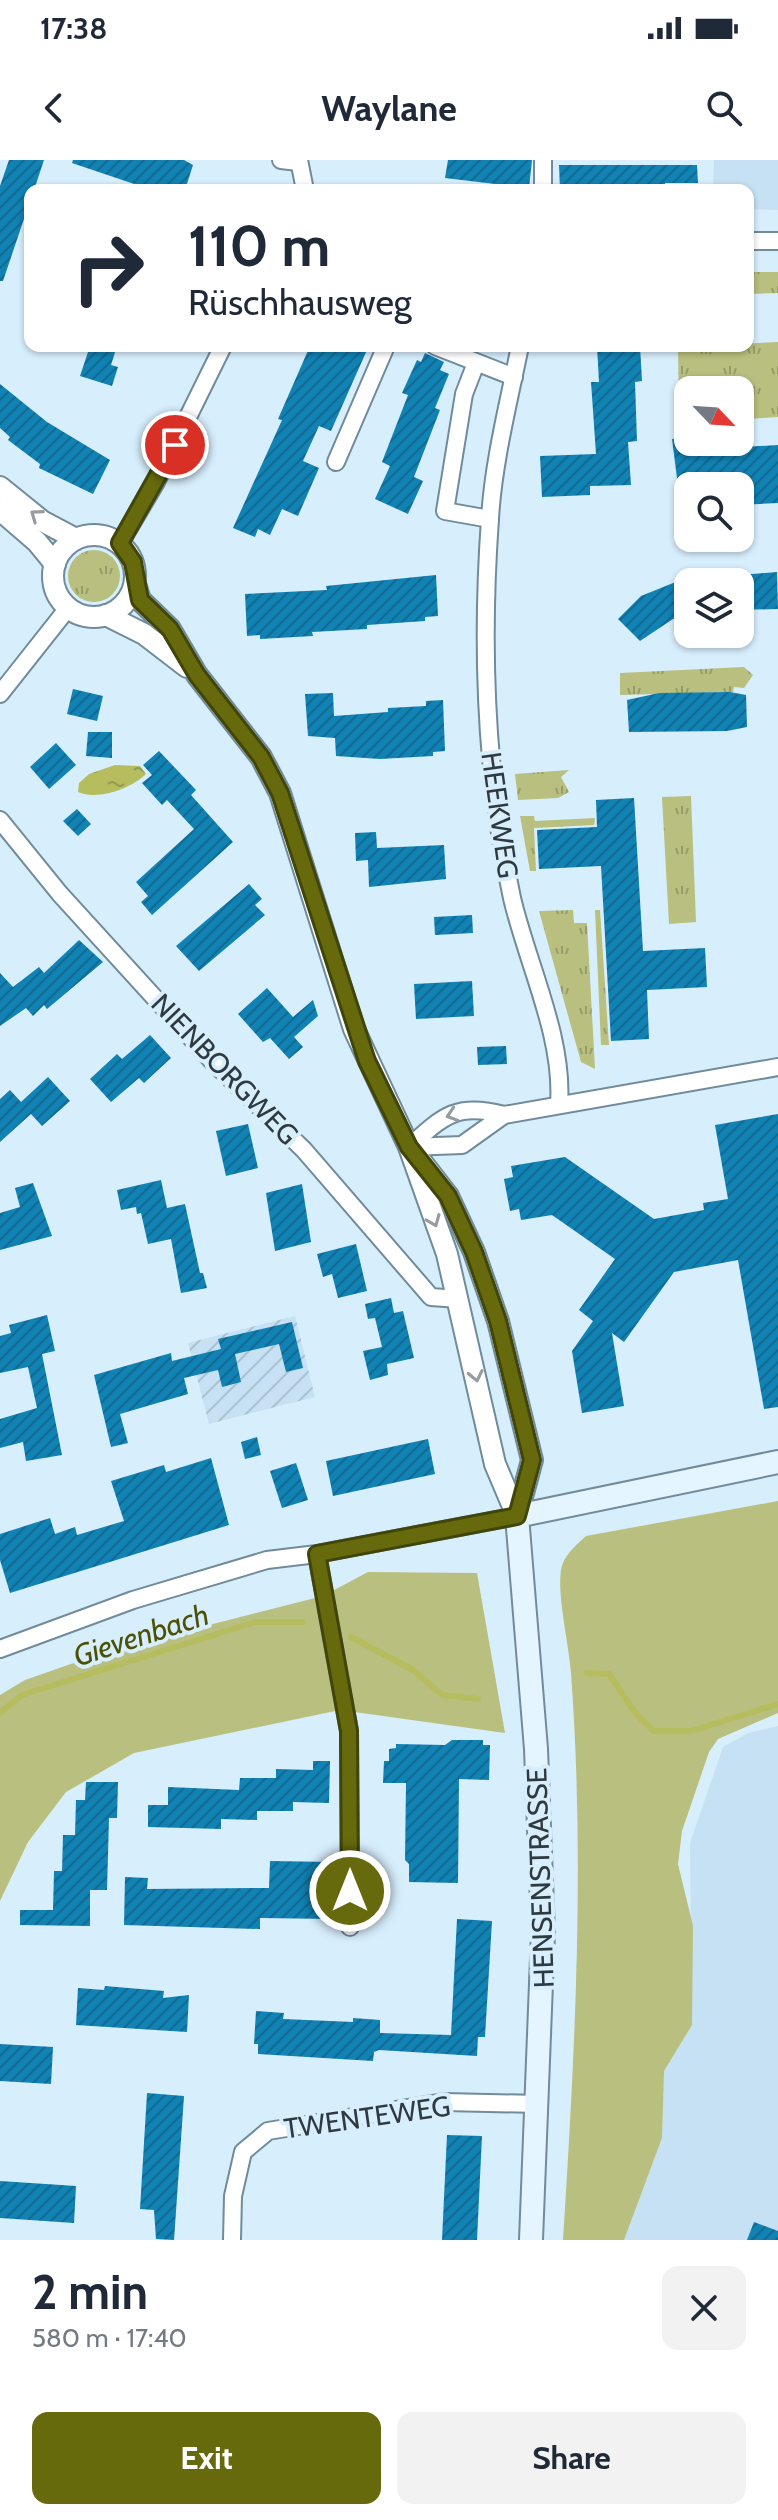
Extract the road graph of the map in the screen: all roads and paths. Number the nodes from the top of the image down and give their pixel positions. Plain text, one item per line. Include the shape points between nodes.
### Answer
1 (281, 160) edge
2 (543, 160) edge
3 (299, 161) edge
4 (304, 184) edge
5 (543, 184) edge
6 (754, 241) edge
7 (778, 241) edge
8 (220, 352) edge
9 (383, 352) edge
10 (449, 352) edge
11 (519, 352) edge
12 (476, 363) junction
13 (514, 377) junction
14 (336, 462) dead end
15 (0, 487) edge
16 (0, 510) edge
17 (490, 519) junction
18 (76, 539) junction
19 (120, 543) junction
20 (55, 564) junction
21 (135, 584) junction
22 (68, 608) junction
23 (106, 615) junction
24 (197, 675) junction
25 (0, 694) edge
26 (0, 820) edge
27 (778, 1067) edge
28 (559, 1104) junction
29 (504, 1115) junction
30 (409, 1147) junction
31 (459, 1299) junction
32 (778, 1462) edge
33 (517, 1516) junction
34 (317, 1554) junction
35 (0, 1649) edge
36 (350, 1927) dead end
37 (539, 2104) junction
38 (232, 2240) edge
39 (531, 2240) edge

1 - 3 street
2 - 5 street
3 - 4 street
6 - 7 street
8 - 19 street
9 - 14 street
10 - 12 street
11 - 13 street, HEEKWEG
12 - 13 street
12 - 17 street via 464,394 445,511
13 - 17 street, HEEKWEG
18 -> 15 street via 42,521
16 - 20 street
17 - 28 street, HEEKWEG via 485,651 492,773 512,899 561,1083
18 - 19 street via 98,535
18 - 20 street
19 - 21 street via 133,562
20 - 22 street via 55,588
21 - 23 street via 125,604
21 - 24 street via 140,600 170,629
22 - 23 street via 80,615
22 - 25 street
23 - 24 street via 144,634
24 - 30 street via 261,757 280,793 354,1029
26 - 31 street, NIENBORGWEG via 60,894 214,1063 304,1150 431,1297
27 - 28 street
28 - 29 street
29 - 30 street via 462,1145
29 -> 30 street via 480,1108 444,1114
30 -> 31 street
30 - 33 street via 448,1196 498,1321 532,1460
31 -> 33 street via 495,1464
32 - 33 main road
33 - 34 street
33 - 37 main road, HENSENSTRASSE via 541,1830 544,1996
34 - 35 street via 252,1564
34 - 36 street via 349,1731
37 - 38 street, TWENTEWEG via 444,2102 268,2131 243,2152 233,2196
37 - 39 main road, HENSENSTRASSE

